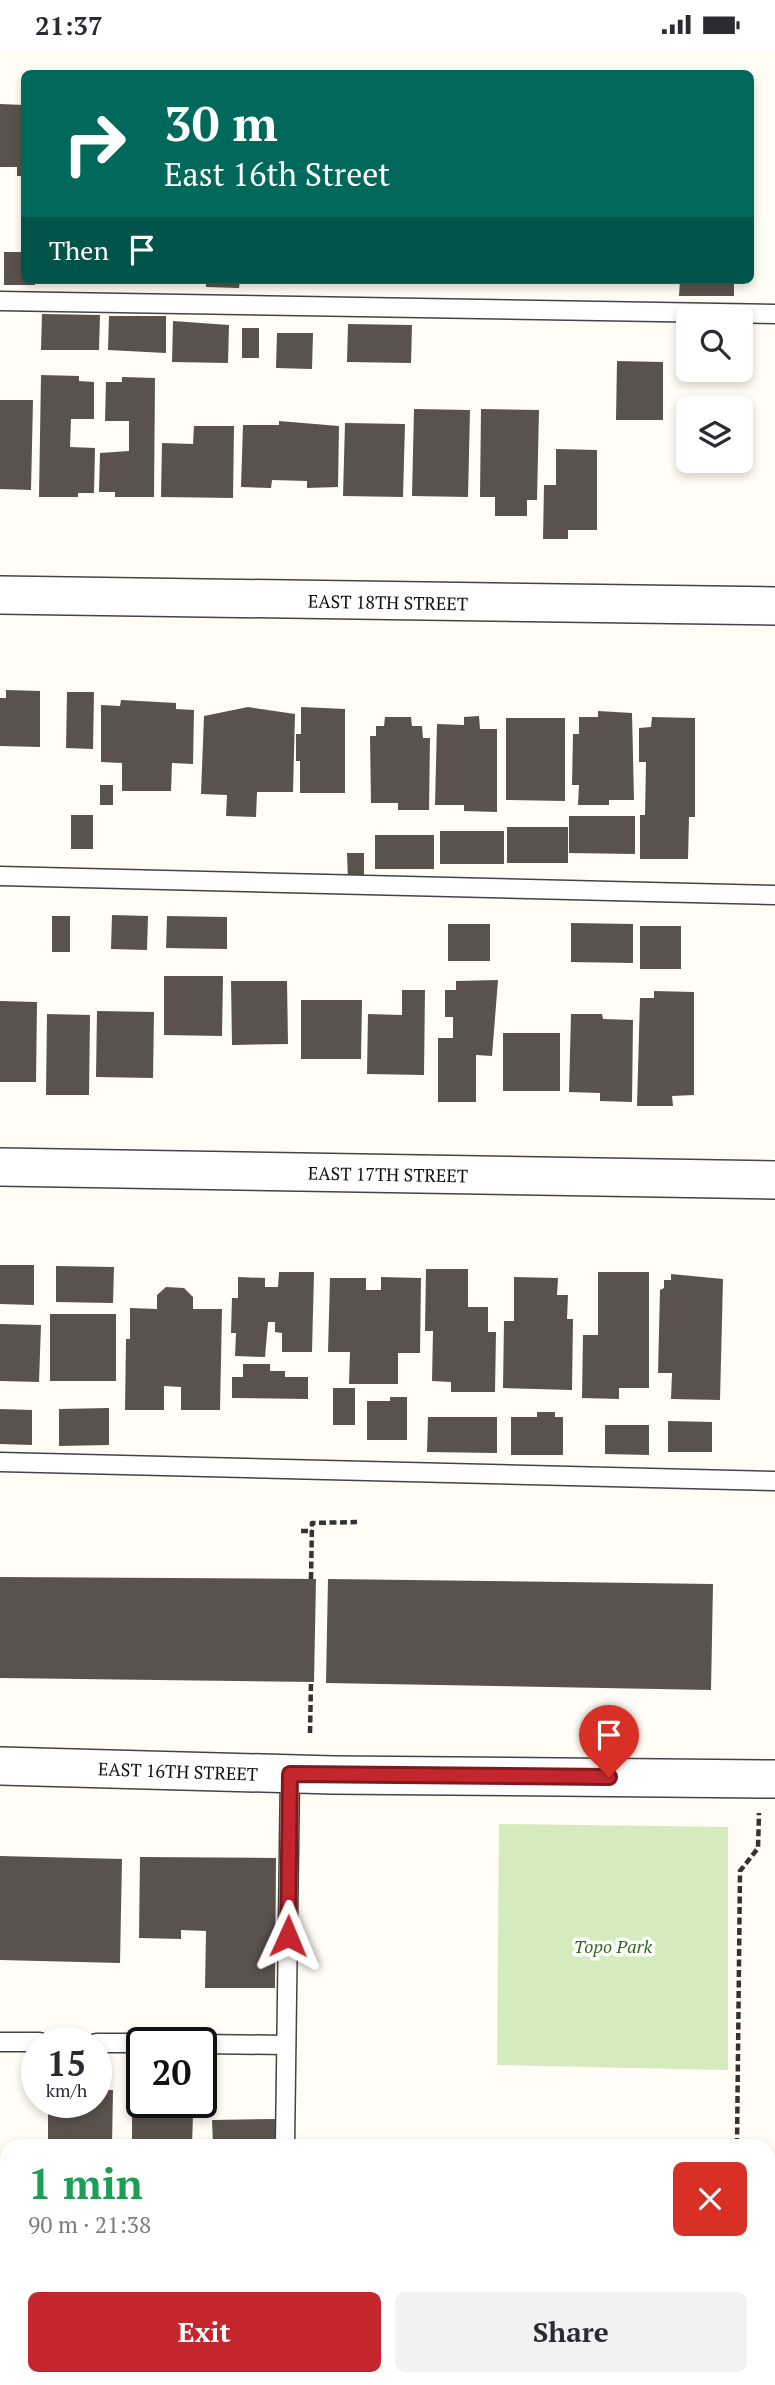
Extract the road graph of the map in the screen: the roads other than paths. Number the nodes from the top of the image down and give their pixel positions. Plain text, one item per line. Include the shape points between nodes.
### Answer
1 (0, 301) edge
2 (775, 314) edge
3 (0, 595) edge
4 (775, 606) edge
5 (0, 876) edge
6 (775, 895) edge
7 (0, 1167) edge
8 (775, 1180) edge
9 (0, 1462) edge
10 (775, 1481) edge
11 (0, 1766) edge
12 (290, 1774) junction
13 (775, 1779) edge
14 (0, 2042) edge
15 (21, 2042) edge
16 (217, 2044) edge
17 (286, 2045) junction
18 (285, 2139) edge
19 (775, 2353) edge
20 (775, 2385) edge

1 - 2 lane
3 - 4 street, EAST 18TH STREET
5 - 6 lane
7 - 8 street, EAST 17TH STREET
9 - 10 lane
11 - 12 street, EAST 16TH STREET
12 - 13 street, EAST 16TH STREET
12 - 17 lane
14 - 15 lane
16 - 17 lane
17 - 18 lane
19 - 20 street

